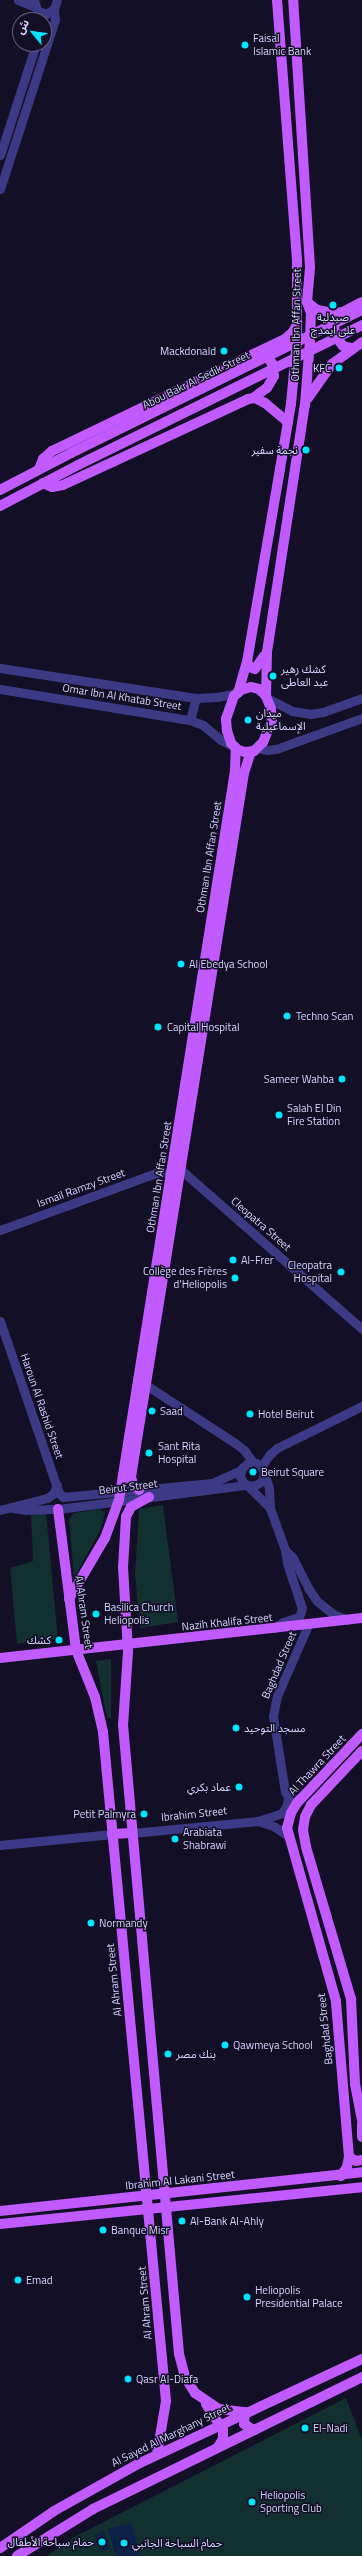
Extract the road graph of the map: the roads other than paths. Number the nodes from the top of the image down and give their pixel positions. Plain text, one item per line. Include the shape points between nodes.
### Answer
1 (277, 0) edge
2 (293, 0) edge
3 (22, 1) edge
4 (57, 3) edge
5 (36, 6) edge
6 (33, 52) edge
7 (0, 156) edge
8 (0, 189) edge
9 (307, 302) junction
10 (362, 302) edge
11 (362, 310) edge
12 (343, 312) junction
13 (298, 322) junction
14 (362, 325) edge
15 (362, 342) edge
16 (351, 348) junction
17 (259, 351) junction
18 (253, 398) junction
19 (305, 405) junction
20 (288, 422) junction
21 (39, 469) junction
22 (42, 483) junction
23 (0, 490) edge
24 (0, 506) edge
25 (267, 648) junction
26 (247, 662) junction
27 (0, 668) edge
28 (0, 689) edge
29 (238, 693) junction
30 (267, 697) junction
31 (196, 698) junction
32 (362, 698) edge
33 (362, 718) edge
34 (190, 720) junction
35 (235, 747) junction
36 (255, 750) junction
37 (180, 1169) junction
38 (172, 1174) junction
39 (0, 1230) edge
40 (0, 1321) edge
41 (362, 1329) edge
42 (146, 1385) junction
43 (362, 1406) edge
44 (259, 1467) junction
45 (240, 1470) junction
46 (57, 1485) junction
47 (247, 1486) junction
48 (138, 1490) junction
49 (119, 1496) junction
50 (149, 1496) junction
51 (63, 1497) junction
52 (13, 1508) junction
53 (270, 1508) junction
54 (58, 1509) junction
55 (0, 1510) edge
56 (285, 1550) junction
57 (69, 1599) junction
58 (362, 1618) edge
59 (347, 1620) junction
60 (308, 1625) junction
61 (274, 1628) junction
62 (128, 1645) junction
63 (76, 1650) junction
64 (0, 1658) edge
65 (362, 1734) edge
66 (362, 1751) edge
67 (288, 1796) junction
68 (300, 1799) junction
69 (258, 1821) junction
70 (132, 1832) junction
71 (112, 1834) junction
72 (288, 1836) junction
73 (0, 1845) edge
74 (362, 2120) edge
75 (362, 2124) edge
76 (362, 2137) edge
77 (349, 2157) junction
78 (362, 2160) edge
79 (361, 2173) edge
80 (163, 2176) junction
81 (341, 2176) junction
82 (145, 2180) junction
83 (361, 2186) edge
84 (164, 2194) junction
85 (147, 2196) junction
86 (165, 2207) junction
87 (148, 2208) junction
88 (0, 2211) edge
89 (0, 2224) edge
90 (362, 2359) edge
91 (362, 2377) edge
92 (205, 2401) junction
93 (245, 2412) junction
94 (220, 2424) junction
95 (254, 2430) junction
96 (218, 2448) junction
97 (157, 2454) junction
98 (0, 2548) edge
99 (17, 2556) edge

1 - 13 main road, Othman Ibn Affan Street via 297,260
2 - 9 main road, Othman Ibn Affan Street via 310,267
3 - 5 street
4 - 5 street via 46,14
4 - 8 street via 55,20
6 - 7 street
9 - 12 main road via 321,312
9 - 19 main road, Othman Ibn Affan Street via 310,331
10 - 12 main road
11 - 21 main road, Abou Bakr Al Sedik Street, bridge
12 - 16 main road via 334,322 334,334 340,343
13 - 17 main road, Abou Bakr Al Sedik Street via 288,337
13 - 20 main road, Othman Ibn Affan Street
14 - 22 main road, bridge
15 - 16 main road
16 - 19 main road via 324,373
17 - 18 main road via 272,363 274,376 267,388
17 - 21 main road, Abou Bakr Al Sedik Street via 52,451 43,459
18 - 20 main road via 274,409
18 - 22 main road via 63,485 52,487
19 - 25 main road, Othman Ibn Affan Street
20 - 26 main road, Othman Ibn Affan Street
21 - 23 main road, Abou Bakr Al Sedik Street
22 - 24 main road
25 - 26 main road via 258,667 252,669
25 - 30 main road, Othman Ibn Affan Street
26 - 29 main road, Othman Ibn Affan Street
27 - 31 street, Omar Ibn Al Khatab Street
28 - 34 street, Omar Ibn Al Khatab Street
29 - 30 main road via 251,687 258,689
29 - 31 street, Omar Ibn Al Khatab Street via 217,698
29 - 35 main road via 230,703 226,719 227,731
30 - 32 street via 292,711 310,714
30 - 36 main road via 271,709 271,724 266,739
31 - 34 street
33 - 36 street via 276,749
34 - 35 street, Omar Ibn Al Khatab Street via 203,725 221,740
35 - 36 main road via 243,752
35 - 38 main road, Othman Ibn Affan Street via 236,768
36 - 37 main road, Othman Ibn Affan Street via 244,773
37 - 41 street, Cleopatra Street
37 - 42 main road, Othman Ibn Affan Street
38 - 39 street, Ismail Ramzy Street via 156,1173
38 - 49 main road, Othman Ibn Affan Street
40 - 46 street, Haroun Al Rashid Street
42 - 44 street, Baghdad Street via 238,1444
42 - 48 main road, Othman Ibn Affan Street via 131,1476
43 - 44 street via 277,1448
44 - 45 street via 245,1464
44 - 47 street via 260,1483
44 - 53 street, Baghdad Street via 269,1491
45 - 47 street via 240,1479
45 - 48 street, Beirut Street via 212,1483
46 - 51 street, Haroun Al Rashid Street
46 - 52 street, Beirut Street via 53,1494 47,1498 23,1502
47 - 50 street, Beirut Street
47 - 53 street, Baghdad Street
48 - 49 street, Beirut Street
49 - 50 street, Beirut Street
49 - 51 street, Beirut Street
49 - 54 street, Beirut Street
49 - 57 main road, Othman Ibn Affan Street via 105,1538
50 - 62 main road via 131,1506 126,1517 123,1567
51 - 54 street
52 - 54 street, Beirut Street
52 - 55 street, Beirut Street
53 - 56 street, Baghdad Street
54 - 57 main road, Al Ahram Street
56 - 59 street, Baghdad Street via 293,1558 317,1601 333,1614
56 - 61 street, Baghdad Street via 287,1566 303,1612 298,1618 283,1622
57 - 63 main road, Al Ahram Street
58 - 59 main road, Nazih Khalifa Street
59 - 60 main road, Nazih Khalifa Street
60 - 61 main road, Nazih Khalifa Street
60 - 67 street, Baghdad Street via 273,1710
61 - 62 main road, Nazih Khalifa Street
62 - 63 main road, Nazih Khalifa Street
62 - 70 main road via 122,1725
63 - 64 main road, Nazih Khalifa Street
63 - 71 main road, Al Ahram Street via 100,1715
65 - 68 main road, Al Thawra Street
66 - 74 main road via 309,1809 303,1825 306,1846 351,1999 356,2090
67 - 68 street via 294,1800
67 - 69 street, Ibrahim Street via 287,1806 282,1813
68 - 72 main road, Al Thawra Street via 290,1816
69 - 70 street, Ibrahim Street
69 - 72 street, Ibrahim Street via 275,1827
70 - 71 main road
70 - 80 main road
71 - 73 street
71 - 82 main road, Al Ahram Street
72 - 77 main road, Baghdad Street via 336,2001
75 - 76 main road
77 - 78 main road via 356,2161
77 - 81 main road, Baghdad Street via 347,2167
79 - 81 main road, Ibrahim Al Lakani Street
80 - 82 main road via 155,2182
80 - 84 main road
81 - 84 main road, Ibrahim Al Lakani Street
82 - 85 main road, Al Ahram Street
83 - 86 main road
84 - 85 main road, Ibrahim Al Lakani Street
84 - 86 main road
85 - 87 main road, Al Ahram Street
85 - 88 main road, Ibrahim Al Lakani Street
86 - 87 main road
86 - 92 main road via 180,2362 187,2382
87 - 89 main road
87 - 97 main road, Al Ahram Street via 166,2401
90 - 93 main road, Al Sayed Al Marghany Street
91 - 95 main road
92 - 93 main road via 224,2410
92 - 94 main road
93 - 94 main road, Al Sayed Al Marghany Street
93 - 95 main road via 244,2424
94 - 96 main road via 223,2436
94 - 97 main road, Al Sayed Al Marghany Street
95 - 96 main road
96 - 99 main road via 93,2509
97 - 98 main road, Al Sayed Al Marghany Street via 54,2511

